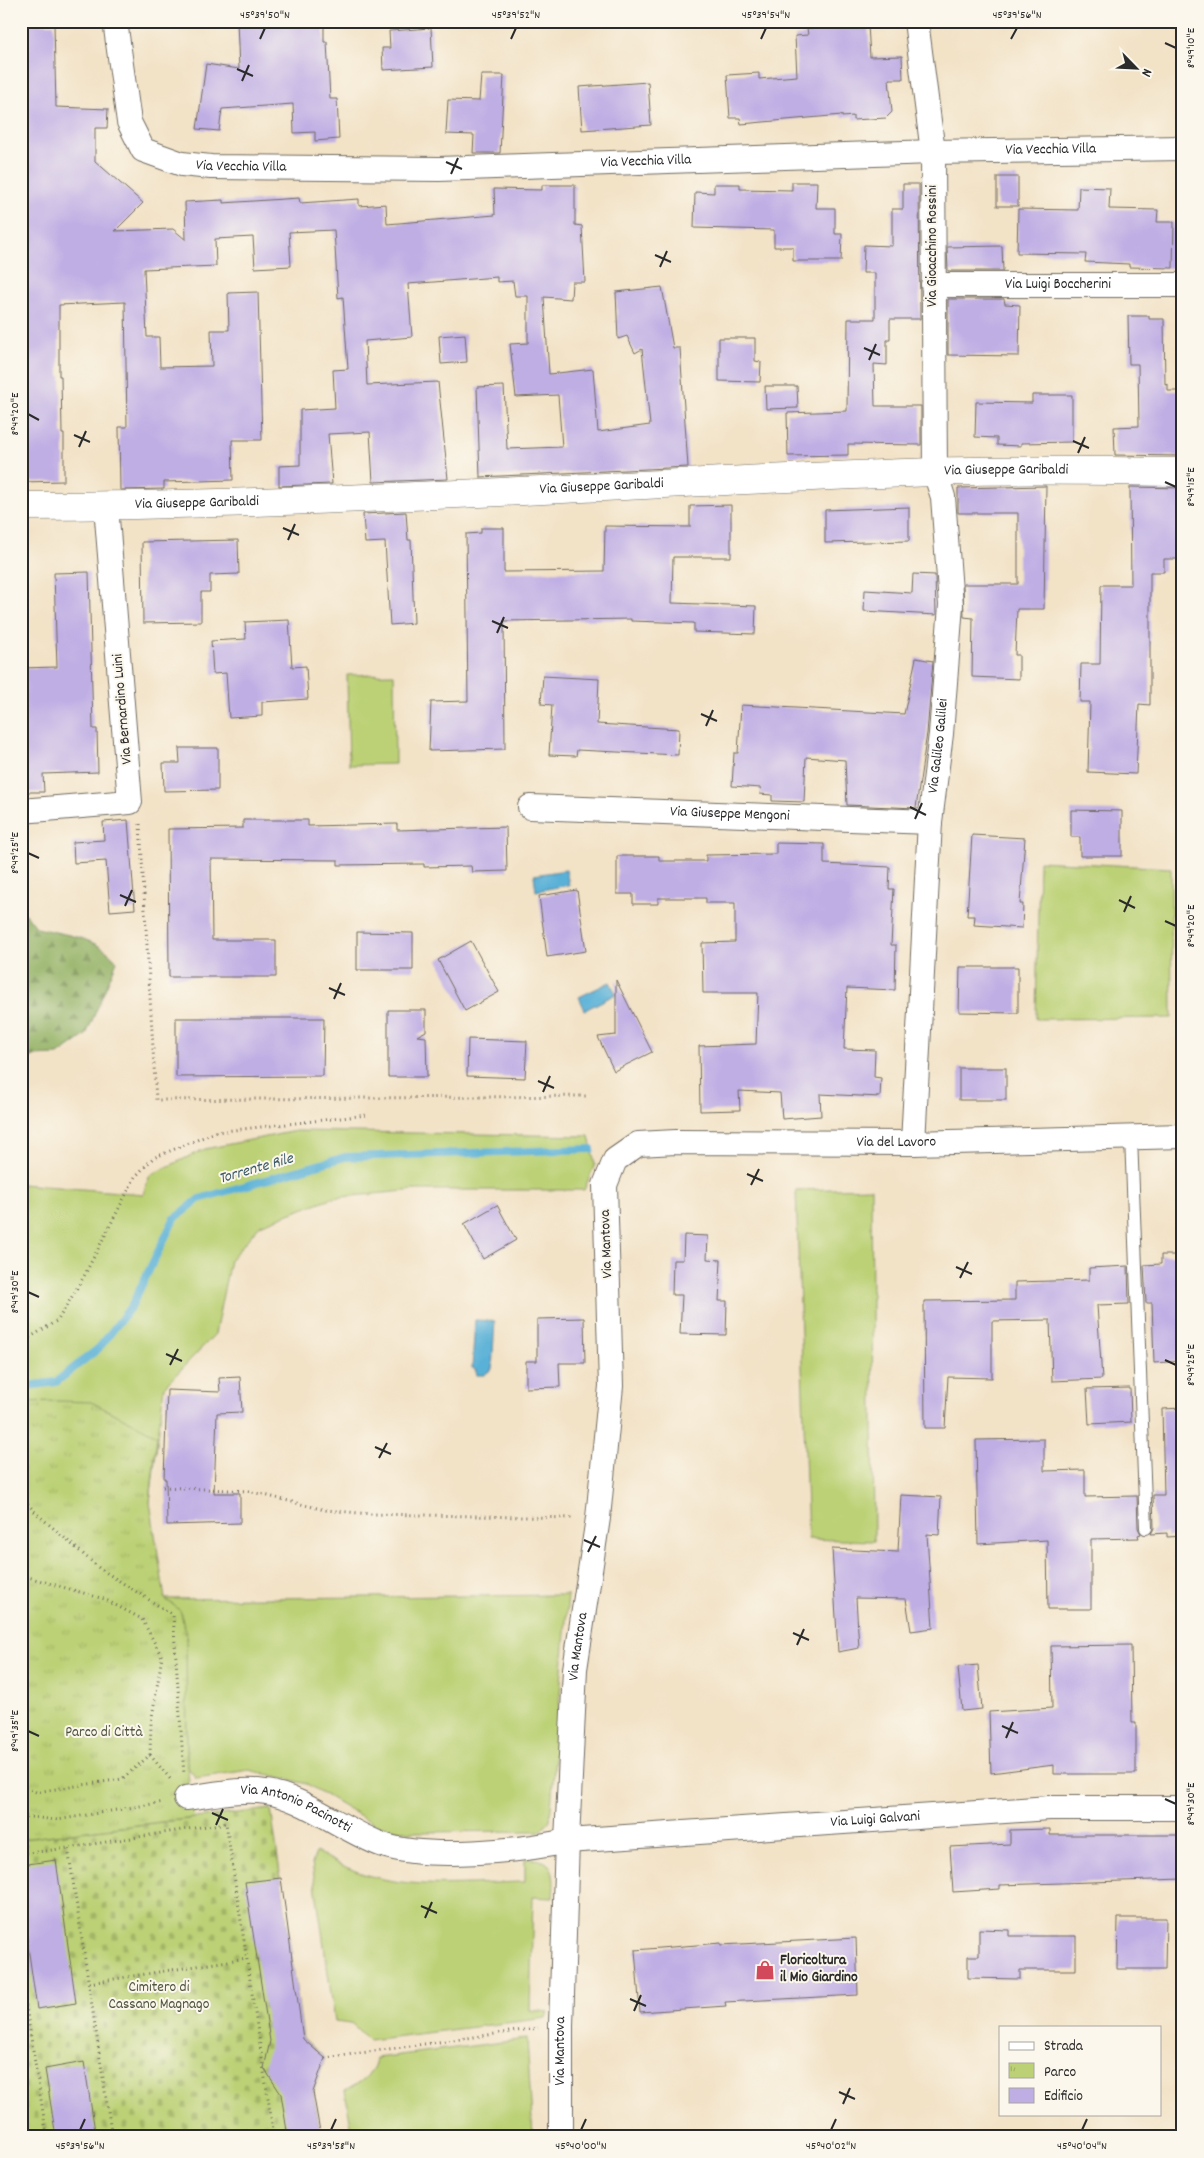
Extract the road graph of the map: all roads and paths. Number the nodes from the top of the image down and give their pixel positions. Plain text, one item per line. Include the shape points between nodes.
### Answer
1 (114, 21) edge
2 (916, 21) edge
3 (1183, 148) edge
4 (933, 152) junction
5 (933, 285) junction
6 (1183, 285) edge
7 (935, 472) junction
8 (1183, 472) edge
9 (21, 506) edge
10 (106, 506) junction
11 (130, 802) junction
12 (530, 807) dead end
13 (21, 811) edge
14 (930, 822) junction
15 (587, 1096) dead end
16 (368, 1115) dead end
17 (1183, 1136) edge
18 (1131, 1137) junction
19 (913, 1143) junction
20 (615, 1160) joint
21 (21, 1343) edge
22 (163, 1487) dead end
23 (21, 1496) edge
24 (598, 1518) junction
25 (1146, 1528) dead end
26 (21, 1575) edge
27 (150, 1755) junction
28 (21, 1786) edge
29 (186, 1798) junction
30 (1183, 1808) edge
31 (21, 1816) edge
32 (567, 1841) junction
33 (68, 1848) junction
34 (21, 1854) edge
35 (246, 1958) junction
36 (21, 1976) edge
37 (88, 1983) junction
38 (29, 2024) junction
39 (21, 2025) edge
40 (561, 2025) junction
41 (325, 2058) dead end
42 (47, 2137) edge
43 (112, 2137) edge
44 (274, 2137) edge
45 (562, 2137) edge

1 - 4 street, Via Vecchia Villa via 129,122 143,150 182,164 439,169
2 - 4 street, Via Gioacchino Rossini
3 - 4 street, Via Vecchia Villa
4 - 5 street, Via Gioacchino Rossini
5 - 6 street, Via Luigi Boccherini
5 - 7 street, Via Gioacchino Rossini
7 - 8 street, Via Giuseppe Garibaldi
7 - 10 street, Via Giuseppe Garibaldi
7 - 14 street, Via Galileo Galilei via 942,497 951,605
9 - 10 street, Via Giuseppe Garibaldi
10 - 11 street, Via Bernardino Luini
11 - 13 street
11 - 15 path via 139,819 156,1100
12 - 14 street, Via Giuseppe Mengoni
14 - 19 street, Via Galileo Galilei
16 - 21 path via 216,1132 153,1158 135,1178 58,1320
17 - 18 street, Via del Lavoro
18 - 19 street, Via del Lavoro
18 - 25 lane
19 - 20 street, Via del Lavoro via 638,1144
20 - 24 street, Via Mantova via 605,1185 611,1386
22 - 24 path via 248,1491 325,1510 371,1514
23 - 29 path via 98,1568 173,1615
24 - 32 street, Via Mantova via 575,1669
26 - 27 path via 104,1599 142,1619 162,1658 151,1723
27 - 28 path via 122,1779 36,1792
27 - 29 path
29 - 31 path via 57,1820
29 - 32 street, Via Antonio Pacinotti via 268,1792 383,1845 416,1851 536,1848
30 - 32 street, Via Luigi Galvani via 1048,1808
32 - 40 street, Via Mantova
33 - 34 path
33 - 35 path via 226,1823
33 - 37 path
35 - 37 path
35 - 44 path
36 - 38 path
37 - 43 path
38 - 39 path
38 - 42 path
40 - 41 path
40 - 45 street, Via Mantova

